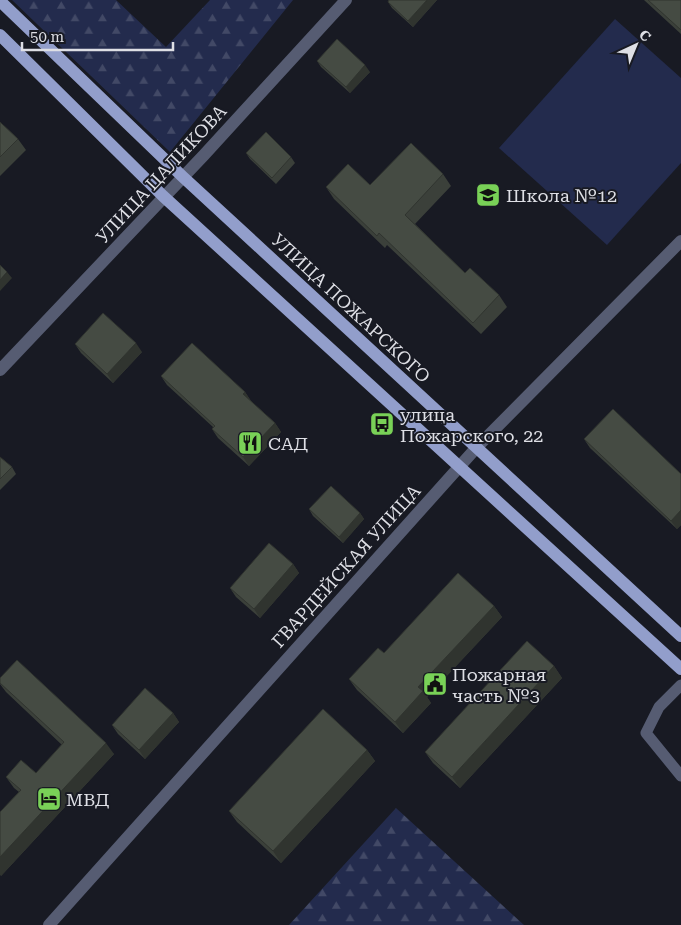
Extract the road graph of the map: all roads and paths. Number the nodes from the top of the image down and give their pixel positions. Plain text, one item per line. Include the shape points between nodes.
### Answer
1 (346, 0) edge
2 (0, 1) edge
3 (0, 35) edge
4 (183, 177) junction
5 (163, 196) junction
6 (681, 241) edge
7 (0, 370) edge
8 (477, 447) junction
9 (458, 466) junction
10 (681, 636) edge
11 (681, 669) edge
12 (681, 685) edge
13 (681, 776) edge
14 (49, 925) edge

1 - 4 street, УЛИЦА ЦАЛИКОВА
2 - 4 main road, УЛИЦА ПОЖАРСКОГО
3 - 5 main road
4 - 5 street, УЛИЦА ЦАЛИКОВА
4 - 8 main road, УЛИЦА ПОЖАРСКОГО
5 - 7 street, УЛИЦА ЦАЛИКОВА
5 - 9 main road
6 - 8 street, ГВАРДЕЙСКАЯ УЛИЦА
8 - 9 street, ГВАРДЕЙСКАЯ УЛИЦА
8 - 10 main road, УЛИЦА ПОЖАРСКОГО
9 - 11 main road
9 - 14 street, ГВАРДЕЙСКАЯ УЛИЦА
12 - 13 lane via 660,707 646,733

